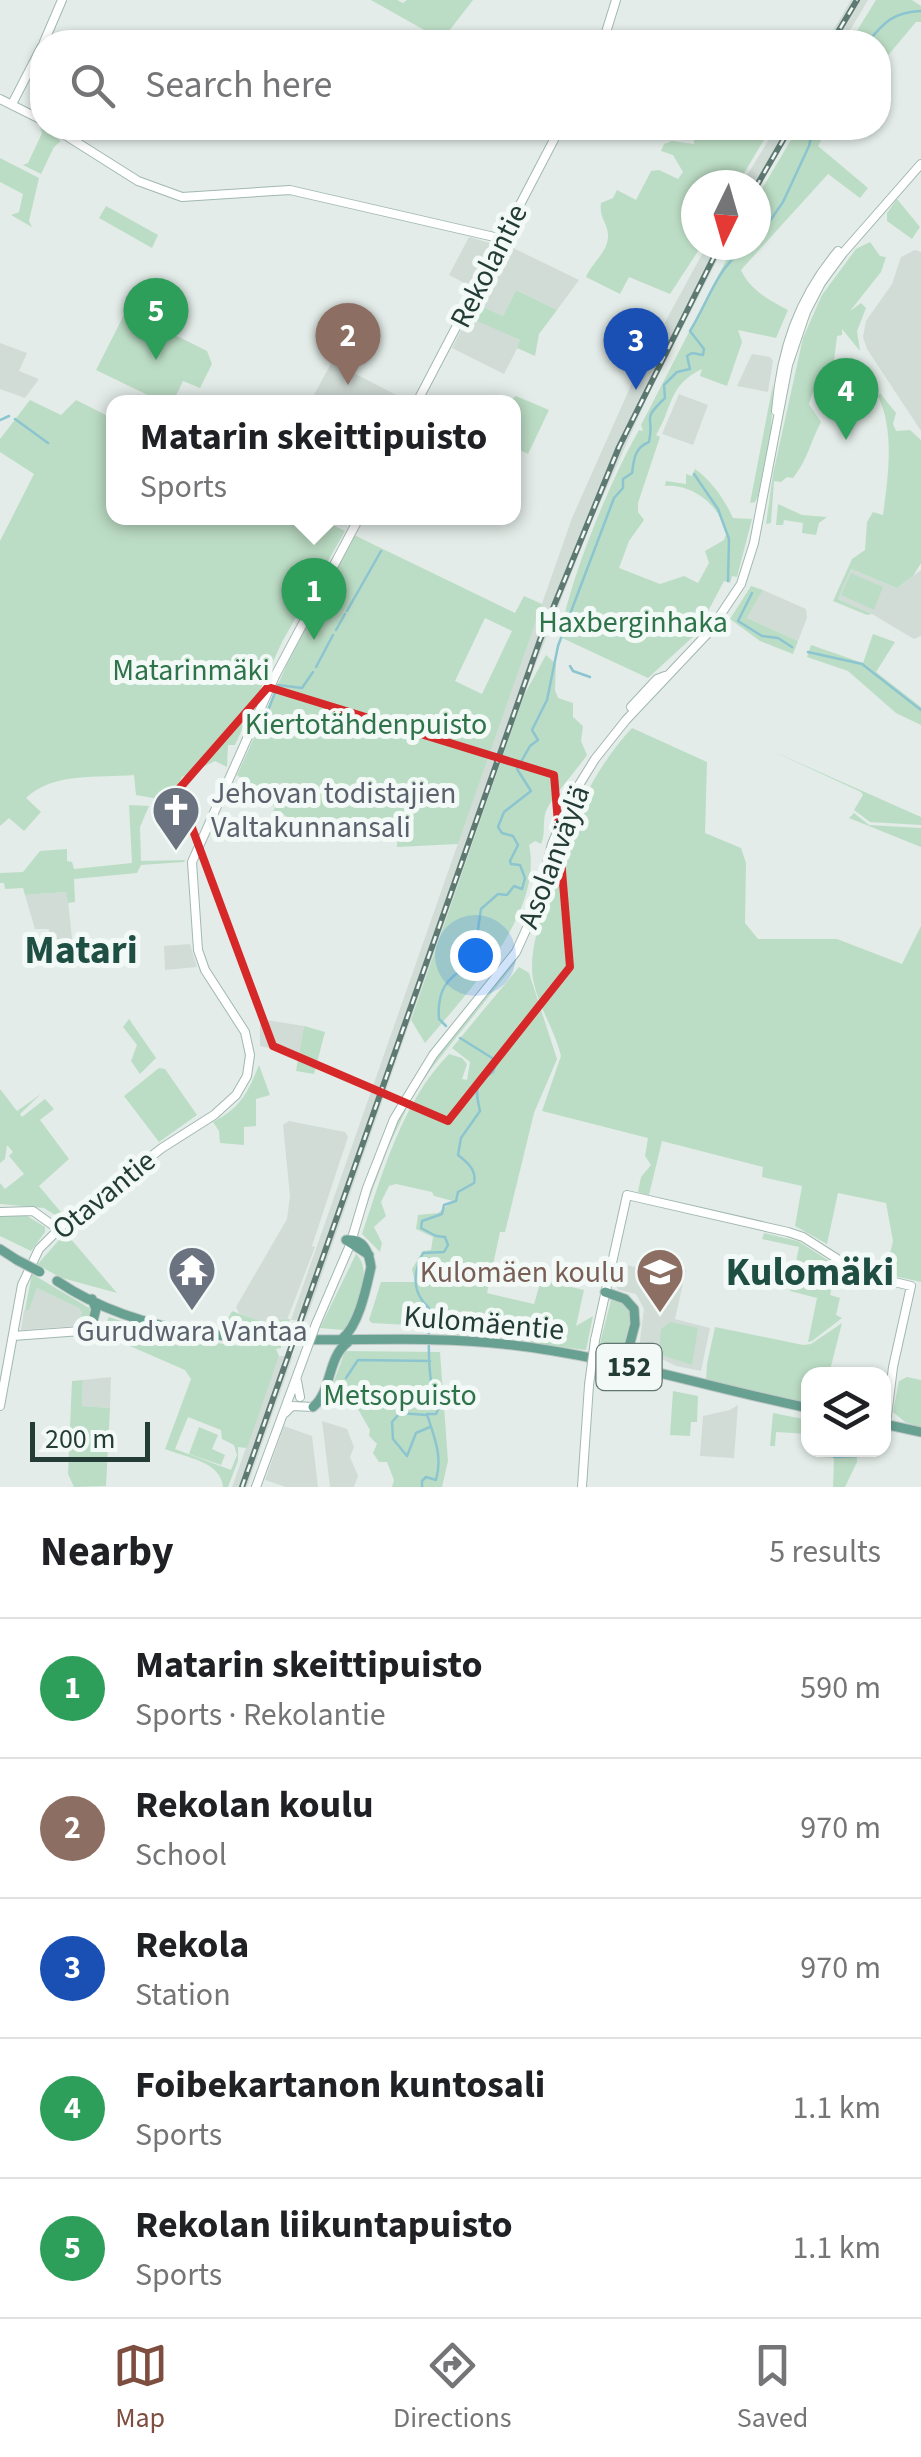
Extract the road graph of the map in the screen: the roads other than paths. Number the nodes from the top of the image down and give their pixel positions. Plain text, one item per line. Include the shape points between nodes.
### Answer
1 (62, 0) edge
2 (616, 0) edge
3 (49, 30) edge
4 (607, 30) edge
5 (30, 69) edge
6 (0, 99) edge
7 (12, 104) junction
8 (30, 114) edge
9 (73, 140) edge
10 (554, 140) edge
11 (921, 156) edge
12 (921, 164) edge
13 (503, 239) junction
14 (421, 395) edge
15 (774, 436) junction
16 (355, 525) edge
17 (0, 1212) edge
18 (58, 1229) junction
19 (349, 1242) junction
20 (0, 1251) edge
21 (57, 1281) junction
22 (606, 1292) junction
23 (92, 1299) junction
24 (110, 1307) junction
25 (355, 1320) junction
26 (151, 1321) junction
27 (90, 1333) junction
28 (13, 1336) junction
29 (320, 1339) junction
30 (375, 1339) junction
31 (342, 1340) junction
32 (354, 1340) junction
33 (624, 1366) junction
34 (891, 1383) edge
35 (294, 1400) junction
36 (312, 1404) junction
37 (0, 1406) edge
38 (801, 1406) edge
39 (891, 1425) edge
40 (921, 1432) edge
41 (256, 1487) edge
42 (582, 1487) edge

1 - 3 main road
2 - 4 main road
5 - 7 main road
6 - 7 main road
7 - 8 main road
9 - 13 main road via 138,181 182,198 290,190
10 - 13 main road, Rekolantie
11 - 15 main road, Asolanväylä via 806,295 784,353
12 - 15 main road, Asolanväylä via 812,298
13 - 14 main road, Rekolantie
15 - 19 main road, Asolanväylä via 745,575 720,618 595,759 561,821 516,952 405,1098
16 - 18 main road, Otavantie via 276,676 192,862 196,940 250,1048 247,1076 216,1112
17 - 18 main road via 33,1212
18 - 28 main road, Otavantie via 27,1270
19 - 25 main road via 368,1255 370,1273
19 - 35 main road, Asolanväylä, bridge via 297,1376
20 - 21 main road, Kulomäentie / 152, bridge
21 - 23 main road, Kulomäentie / 152
21 - 26 main road, Kulomäentie / 152
22 - 33 main road via 634,1309
22 - 34 main road via 627,1196 788,1232 861,1274 911,1286
22 - 42 main road, bridge via 589,1384
23 - 24 main road, Kulomäentie / 152
23 - 27 main road
24 - 26 main road, Kulomäentie / 152
24 - 27 main road
25 - 30 main road via 360,1335
25 - 31 main road
26 - 29 main road, Kulomäentie / 152 via 233,1336
27 - 28 main road
28 - 37 main road, Otavantie
29 - 31 main road, Kulomäentie / 152
29 - 36 main road via 332,1352
30 - 32 main road, Kulomäentie / 152
30 - 33 main road, Kulomäentie / 152 via 526,1346
31 - 32 main road, Kulomäentie / 152
32 - 36 main road via 338,1349 320,1401
33 - 38 main road, Kulomäentie / 152
35 - 36 main road
35 - 41 main road
39 - 40 main road

